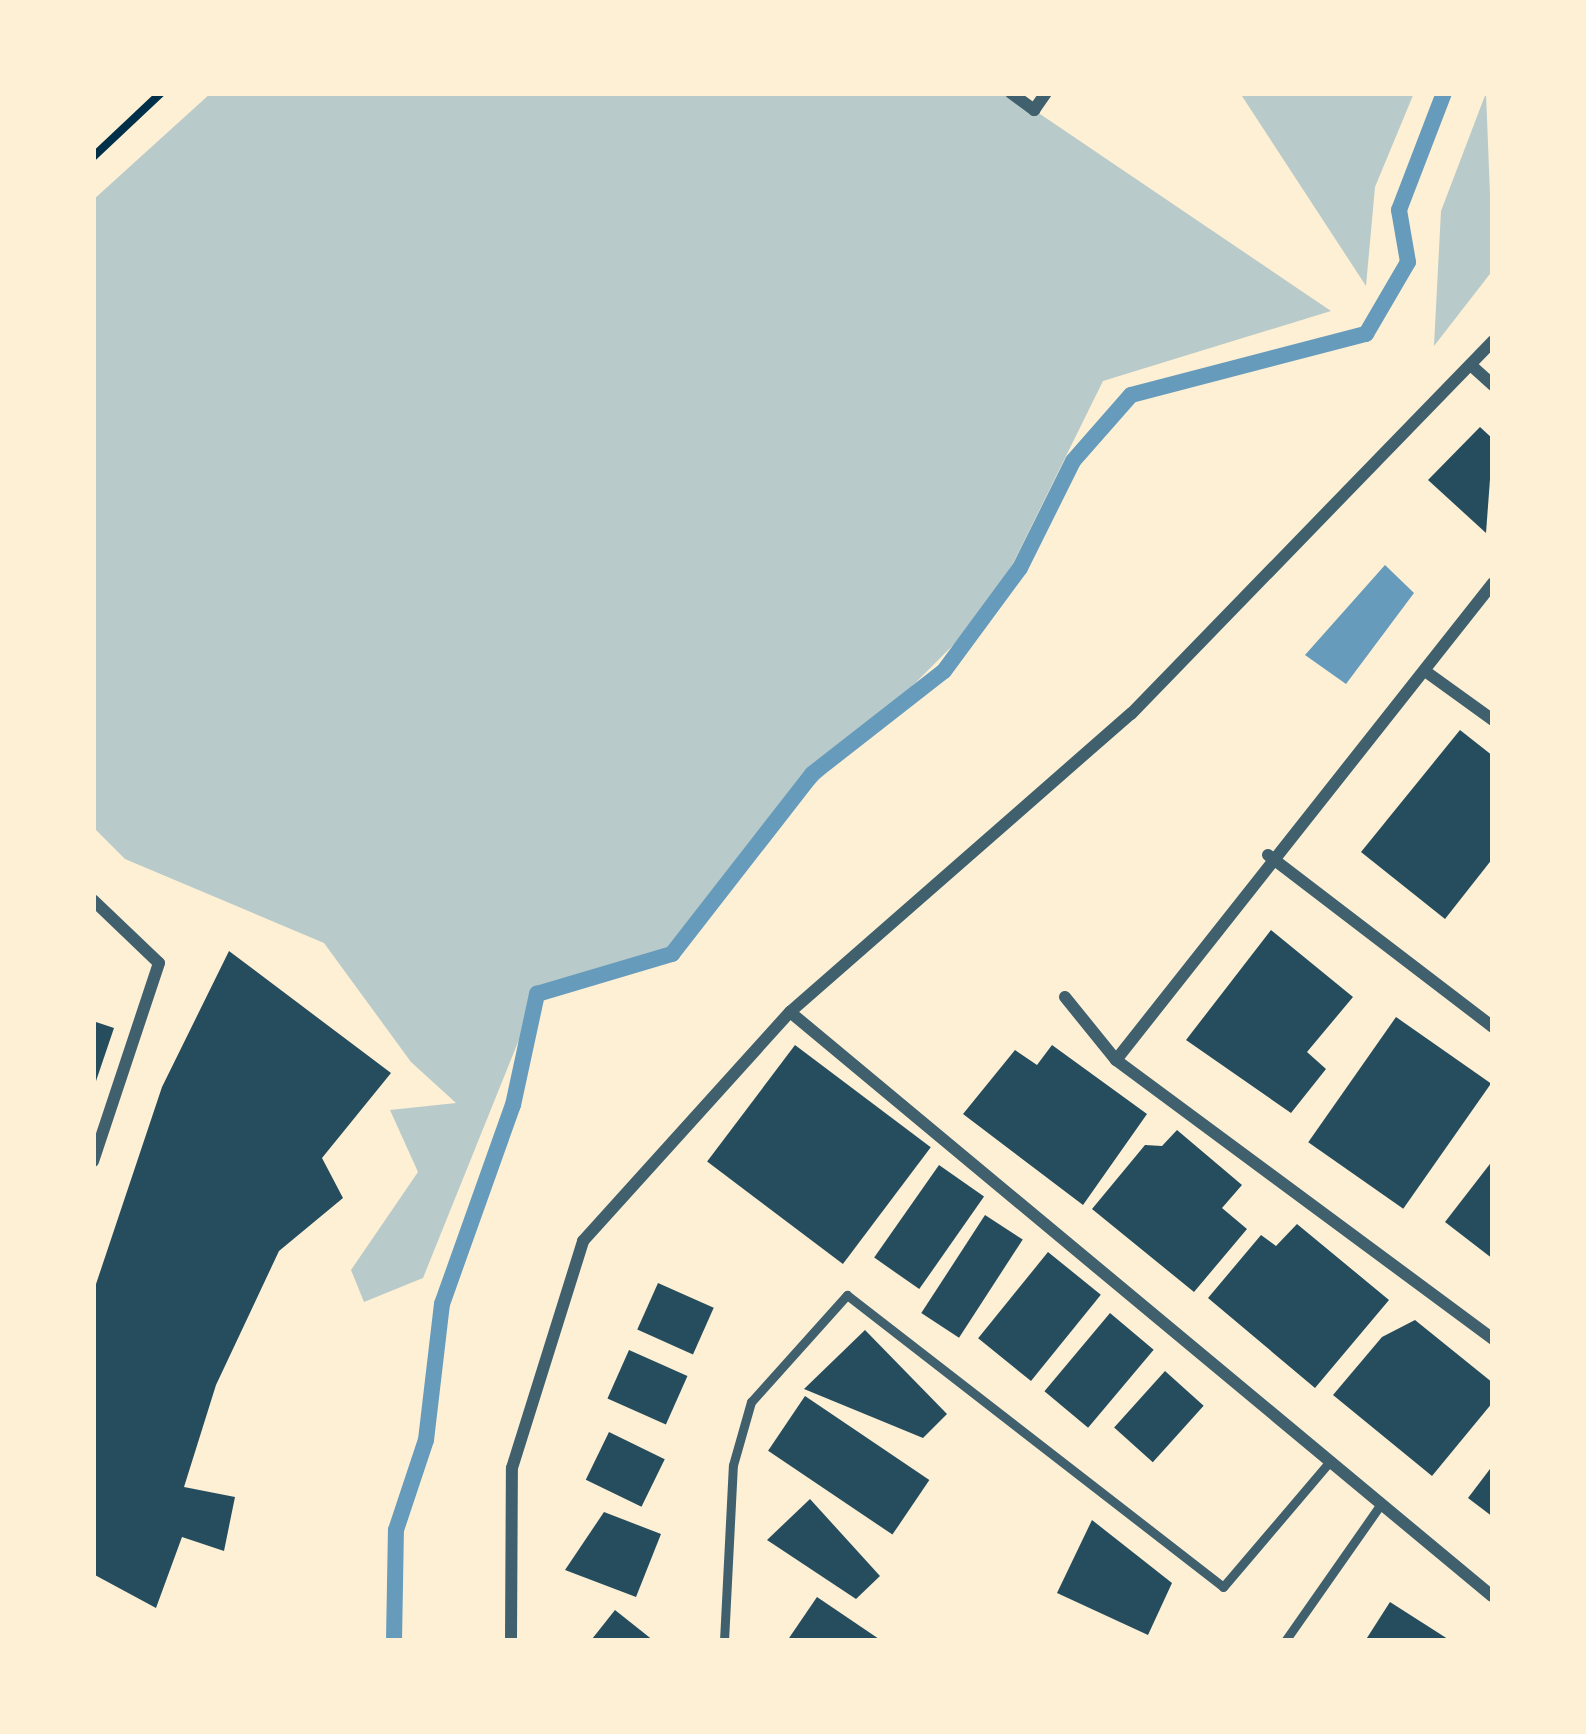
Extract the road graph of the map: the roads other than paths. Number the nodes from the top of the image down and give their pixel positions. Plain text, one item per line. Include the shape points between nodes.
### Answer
1 (1011, 93) edge
2 (1046, 93) edge
3 (1493, 341) edge
4 (1474, 368) junction
5 (1493, 386) edge
6 (1493, 584) edge
7 (1424, 670) junction
8 (1493, 720) edge
9 (1268, 855) junction
10 (93, 900) edge
11 (1064, 997) dead end
12 (790, 1012) junction
13 (1493, 1027) edge
14 (1116, 1060) junction
15 (93, 1161) edge
16 (1493, 1339) edge
17 (1328, 1466) junction
18 (1379, 1507) junction
19 (1492, 1596) edge
20 (511, 1641) edge
21 (724, 1641) edge
22 (1285, 1641) edge

1 - 2 street via 1034,110
3 - 4 street
4 - 5 street
4 - 12 street via 1131,714
6 - 7 street
7 - 8 street
7 - 9 street
9 - 13 street
9 - 14 street
10 - 15 street via 138,934 159,963
11 - 14 street
12 - 17 street
12 - 20 street via 583,1241 512,1468
14 - 16 street
17 - 18 street
17 - 21 lane via 1223,1587 847,1295 751,1402 733,1465
18 - 19 street
18 - 22 lane

